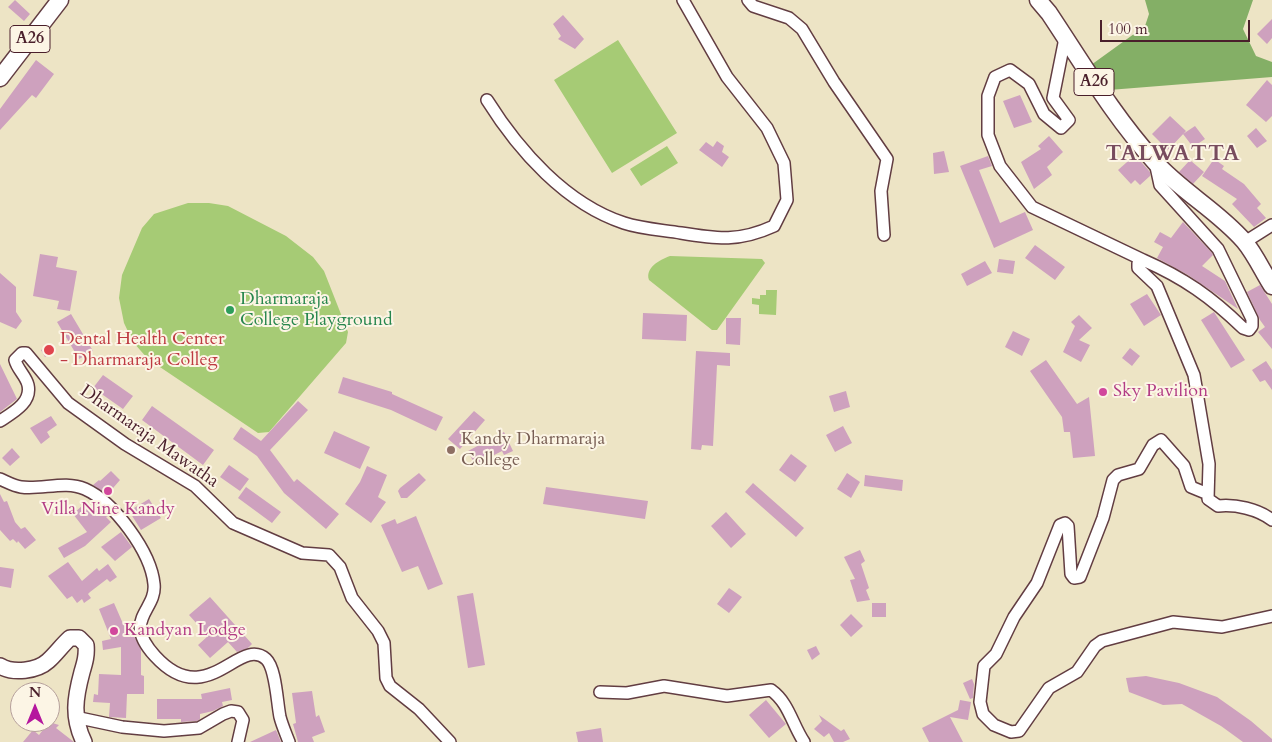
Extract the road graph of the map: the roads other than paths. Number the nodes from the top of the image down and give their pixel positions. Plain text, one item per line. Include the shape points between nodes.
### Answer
1 (60, 0) edge
2 (683, 0) edge
3 (748, 0) edge
4 (1038, 0) edge
5 (1065, 38) junction
6 (0, 78) edge
7 (487, 100) dead end
8 (1154, 162) junction
9 (1272, 225) edge
10 (884, 235) dead end
11 (1246, 242) junction
12 (1143, 260) junction
13 (1272, 286) edge
14 (0, 422) edge
15 (0, 479) edge
16 (1208, 494) junction
17 (1272, 520) edge
18 (1272, 616) edge
19 (0, 666) edge
20 (600, 692) dead end
21 (75, 717) junction
22 (84, 742) edge
23 (238, 742) edge
24 (289, 742) edge
25 (450, 742) edge
26 (804, 742) edge

1 - 6 highway, A26
2 - 7 street via 727,77 767,128 784,164 787,200 774,226 753,236 715,238 624,223 588,206 548,176 505,128
3 - 10 street via 753,6 789,18 802,29 887,159 881,191
4 - 5 highway, A26
5 - 8 highway, A26 via 1108,103
5 - 12 street via 1053,98 1069,120 1061,128 1044,114 1029,84 1010,70 995,77 988,96 988,135 1000,166 1032,207
8 - 11 highway, A26
8 - 12 street via 1160,185 1218,249 1252,319 1252,326 1249,330 1244,328 1216,302 1176,274
9 - 11 street
11 - 13 highway, A26
12 - 16 street via 1138,263 1138,268 1157,286 1194,374 1209,464
14 - 25 street, Dharmaraja Mawatha via 18,409 27,395 28,385 15,360 26,353 68,403 194,486 233,523 302,553 329,555 340,567 352,598 384,643 386,678 390,686 419,709
15 - 24 street via 21,487 66,485 83,488 99,496 136,538 151,573 153,591 140,622 145,644 178,675 196,679 242,657 254,654 266,659 271,668 280,719
16 - 17 street via 1208,499 1218,506 1232,504
16 - 18 street via 1191,487 1184,466 1161,440 1153,445 1139,469 1118,475 1113,480 1103,518 1080,577 1074,578 1070,574 1068,526 1065,523 1060,525 1037,583 1014,617 996,654 984,666 980,702 983,714 994,725 1012,732 1019,730 1049,688 1077,672 1102,641 1173,622 1222,627
19 - 21 main road via 19,671 37,668 48,662 70,638 79,638 86,645 87,654 74,703
20 - 26 street via 627,693 664,686 727,696 771,690 783,698
21 - 22 main road
21 - 23 street via 122,727 182,730 200,728 231,711 238,712 243,720

